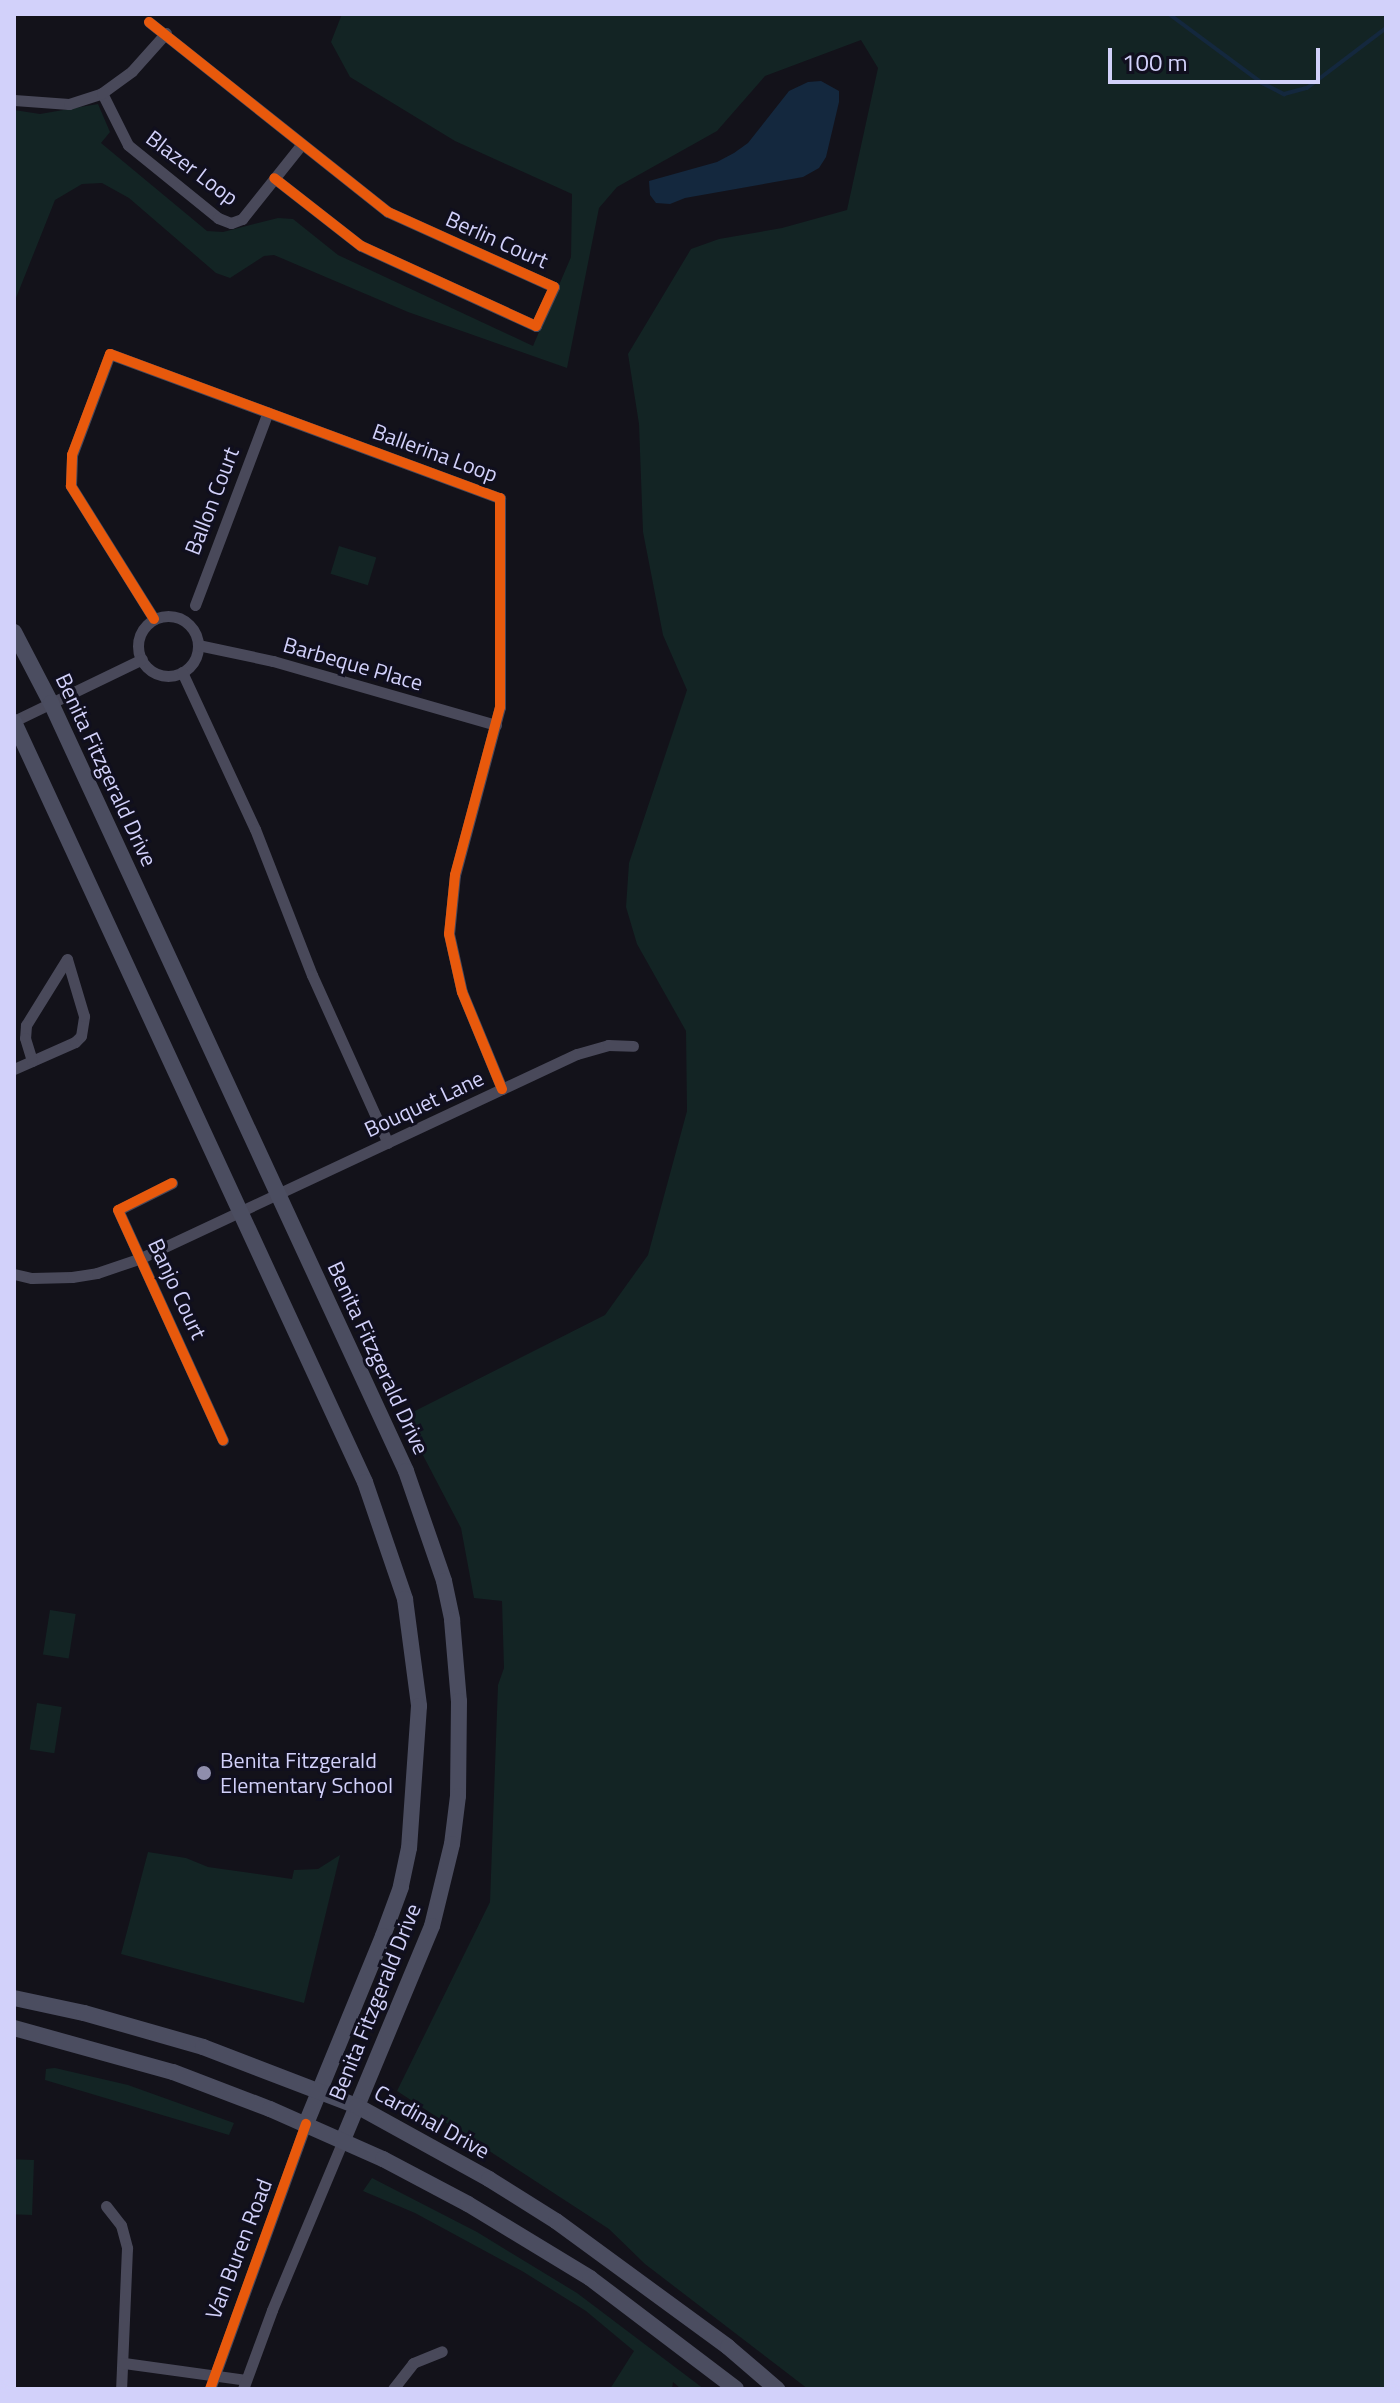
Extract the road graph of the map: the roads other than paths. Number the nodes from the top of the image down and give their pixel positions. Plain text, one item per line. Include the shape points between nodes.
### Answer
1 (149, 22) dead end
2 (166, 33) junction
3 (102, 93) junction
4 (14, 100) edge
5 (301, 145) junction
6 (274, 178) junction
7 (268, 412) junction
8 (195, 605) dead end
9 (154, 619) junction
10 (14, 632) edge
11 (198, 645) junction
12 (142, 659) junction
13 (182, 672) junction
14 (51, 703) junction
15 (14, 722) edge
16 (496, 725) junction
17 (633, 1046) dead end
18 (32, 1061) junction
19 (14, 1069) edge
20 (502, 1089) junction
21 (388, 1143) junction
22 (172, 1183) dead end
23 (279, 1194) junction
24 (239, 1211) junction
25 (141, 1258) junction
26 (14, 1274) edge
27 (223, 1440) dead end
28 (14, 1998) edge
29 (14, 2028) edge
30 (320, 2090) junction
31 (357, 2106) junction
32 (306, 2124) junction
33 (343, 2140) junction
34 (106, 2206) dead end
35 (442, 2351) dead end
36 (124, 2363) junction
37 (215, 2375) junction
38 (244, 2384) edge
39 (121, 2389) edge
40 (210, 2389) edge
41 (393, 2389) edge
42 (736, 2389) edge
43 (777, 2389) edge

1 - 2 street, Berlin Court
2 - 3 street via 132,71
2 - 5 street, Berlin Court
3 - 4 street via 69,104
3 - 6 street, Blazer Loop via 128,145 218,218 231,223 242,219
5 - 6 street, Blazer Loop
5 - 6 street, Berlin Court via 388,212 554,287 536,326 361,246
7 - 8 street, Ballon Court
7 - 9 street, Ballerina Loop via 110,354 72,455 71,486
7 - 16 street, Ballerina Loop via 500,498 501,697
9 - 11 street via 171,616 187,622
9 - 12 street via 140,636
10 - 14 main road, Benita Fitzgerald Drive
11 - 13 street via 194,661
11 - 16 street, Barbeque Place
12 - 13 street via 164,675
12 - 14 street
13 - 21 street
14 - 15 street
14 - 23 main road, Benita Fitzgerald Drive
15 - 24 main road, Benita Fitzgerald Drive
16 - 20 street, Ballerina Loop via 455,875 449,934 462,992
17 - 20 street, Bouquet Lane via 596,1047
18 - 18 street via 75,1042 83,1030 84,1016 67,959 26,1025
18 - 19 street
20 - 21 street, Bouquet Lane
21 - 23 street, Bouquet Lane
22 - 25 street, Banjo Court via 118,1210
23 - 24 street, Bouquet Lane
23 - 31 main road, Benita Fitzgerald Drive via 420,1506 444,1581 457,1669 458,1796 441,1893 420,1959
24 - 25 street, Bouquet Lane
24 - 30 main road, Benita Fitzgerald Drive via 380,1518 405,1599 417,1676 418,1763 401,1887
25 - 26 street, Bouquet Lane via 72,1277
25 - 27 street, Banjo Court
28 - 30 main road, Cardinal Drive via 135,2026
29 - 32 main road via 161,2068
30 - 31 main road, Cardinal Drive
30 - 32 main road, Benita Fitzgerald Drive
31 - 33 main road, Benita Fitzgerald Drive
31 - 43 main road, Cardinal Drive via 556,2221 717,2338
32 - 33 main road
32 - 37 street, Van Buren Road
33 - 38 street
33 - 42 main road via 542,2247 638,2312
34 - 36 street via 127,2242
35 - 41 street via 413,2363
36 - 37 street
36 - 39 street
37 - 38 street
37 - 40 street, Van Buren Road

